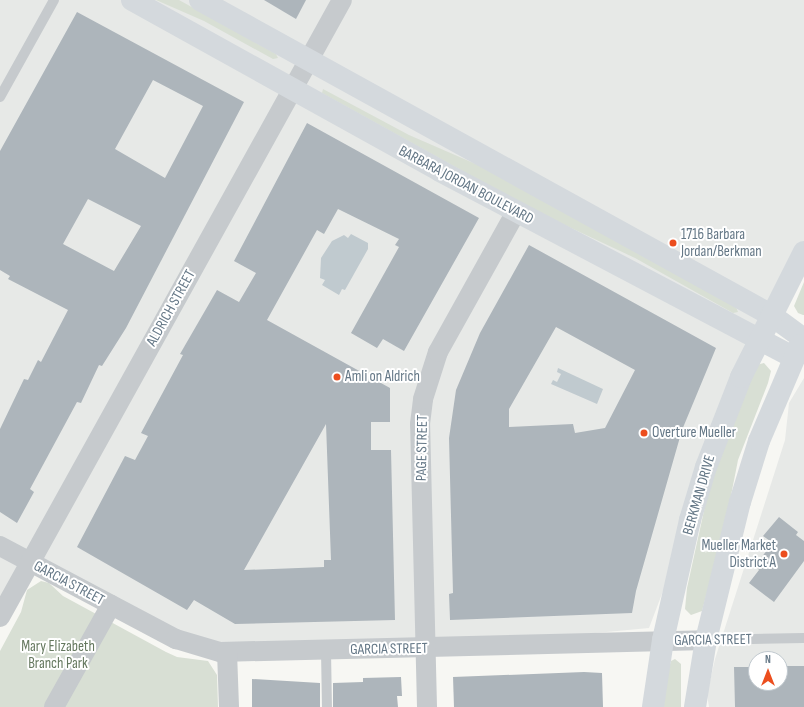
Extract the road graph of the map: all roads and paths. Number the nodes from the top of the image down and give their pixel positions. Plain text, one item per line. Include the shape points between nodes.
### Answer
1 (54, 0) edge
2 (132, 0) edge
3 (200, 0) edge
4 (342, 0) edge
5 (309, 60) junction
6 (292, 89) junction
7 (0, 97) edge
8 (516, 212) junction
9 (804, 252) edge
10 (771, 315) junction
11 (759, 340) junction
12 (802, 347) edge
13 (0, 546) edge
14 (30, 562) junction
15 (111, 605) junction
16 (0, 617) edge
17 (804, 638) edge
18 (663, 640) junction
19 (706, 640) junction
20 (426, 649) junction
21 (326, 651) junction
22 (227, 652) junction
23 (54, 707) edge
24 (229, 707) edge
25 (327, 707) edge
26 (427, 707) edge
27 (653, 707) edge
28 (695, 707) edge

1 - 7 lane
2 - 6 street, BARBARA JORDAN BOULEVARD
3 - 5 street
4 - 5 street, ALDRICH STREET
5 - 6 street, ALDRICH STREET
5 - 10 street
6 - 8 street, BARBARA JORDAN BOULEVARD
6 - 14 street, ALDRICH STREET
8 - 11 street, BARBARA JORDAN BOULEVARD
8 - 20 street, PAGE STREET via 438,352 423,399 420,424
9 - 10 street, BERKMAN DRIVE
10 - 11 street, BERKMAN DRIVE
10 - 12 street
11 - 12 street, BARBARA JORDAN BOULEVARD
11 - 18 street, BERKMAN DRIVE via 741,377 706,467 690,520
12 - 19 street via 759,441 740,502
13 - 14 street, GARCIA STREET
14 - 15 street, GARCIA STREET
14 - 16 street, ALDRICH STREET
15 - 22 street, GARCIA STREET via 176,639 210,651
15 - 23 street
17 - 19 lane, GARCIA STREET
18 - 19 street, GARCIA STREET
18 - 20 street, GARCIA STREET
18 - 27 street, BERKMAN DRIVE
19 - 28 street
20 - 21 street, GARCIA STREET
20 - 26 street, PAGE STREET
21 - 22 street, GARCIA STREET
21 - 25 lane
22 - 24 street

